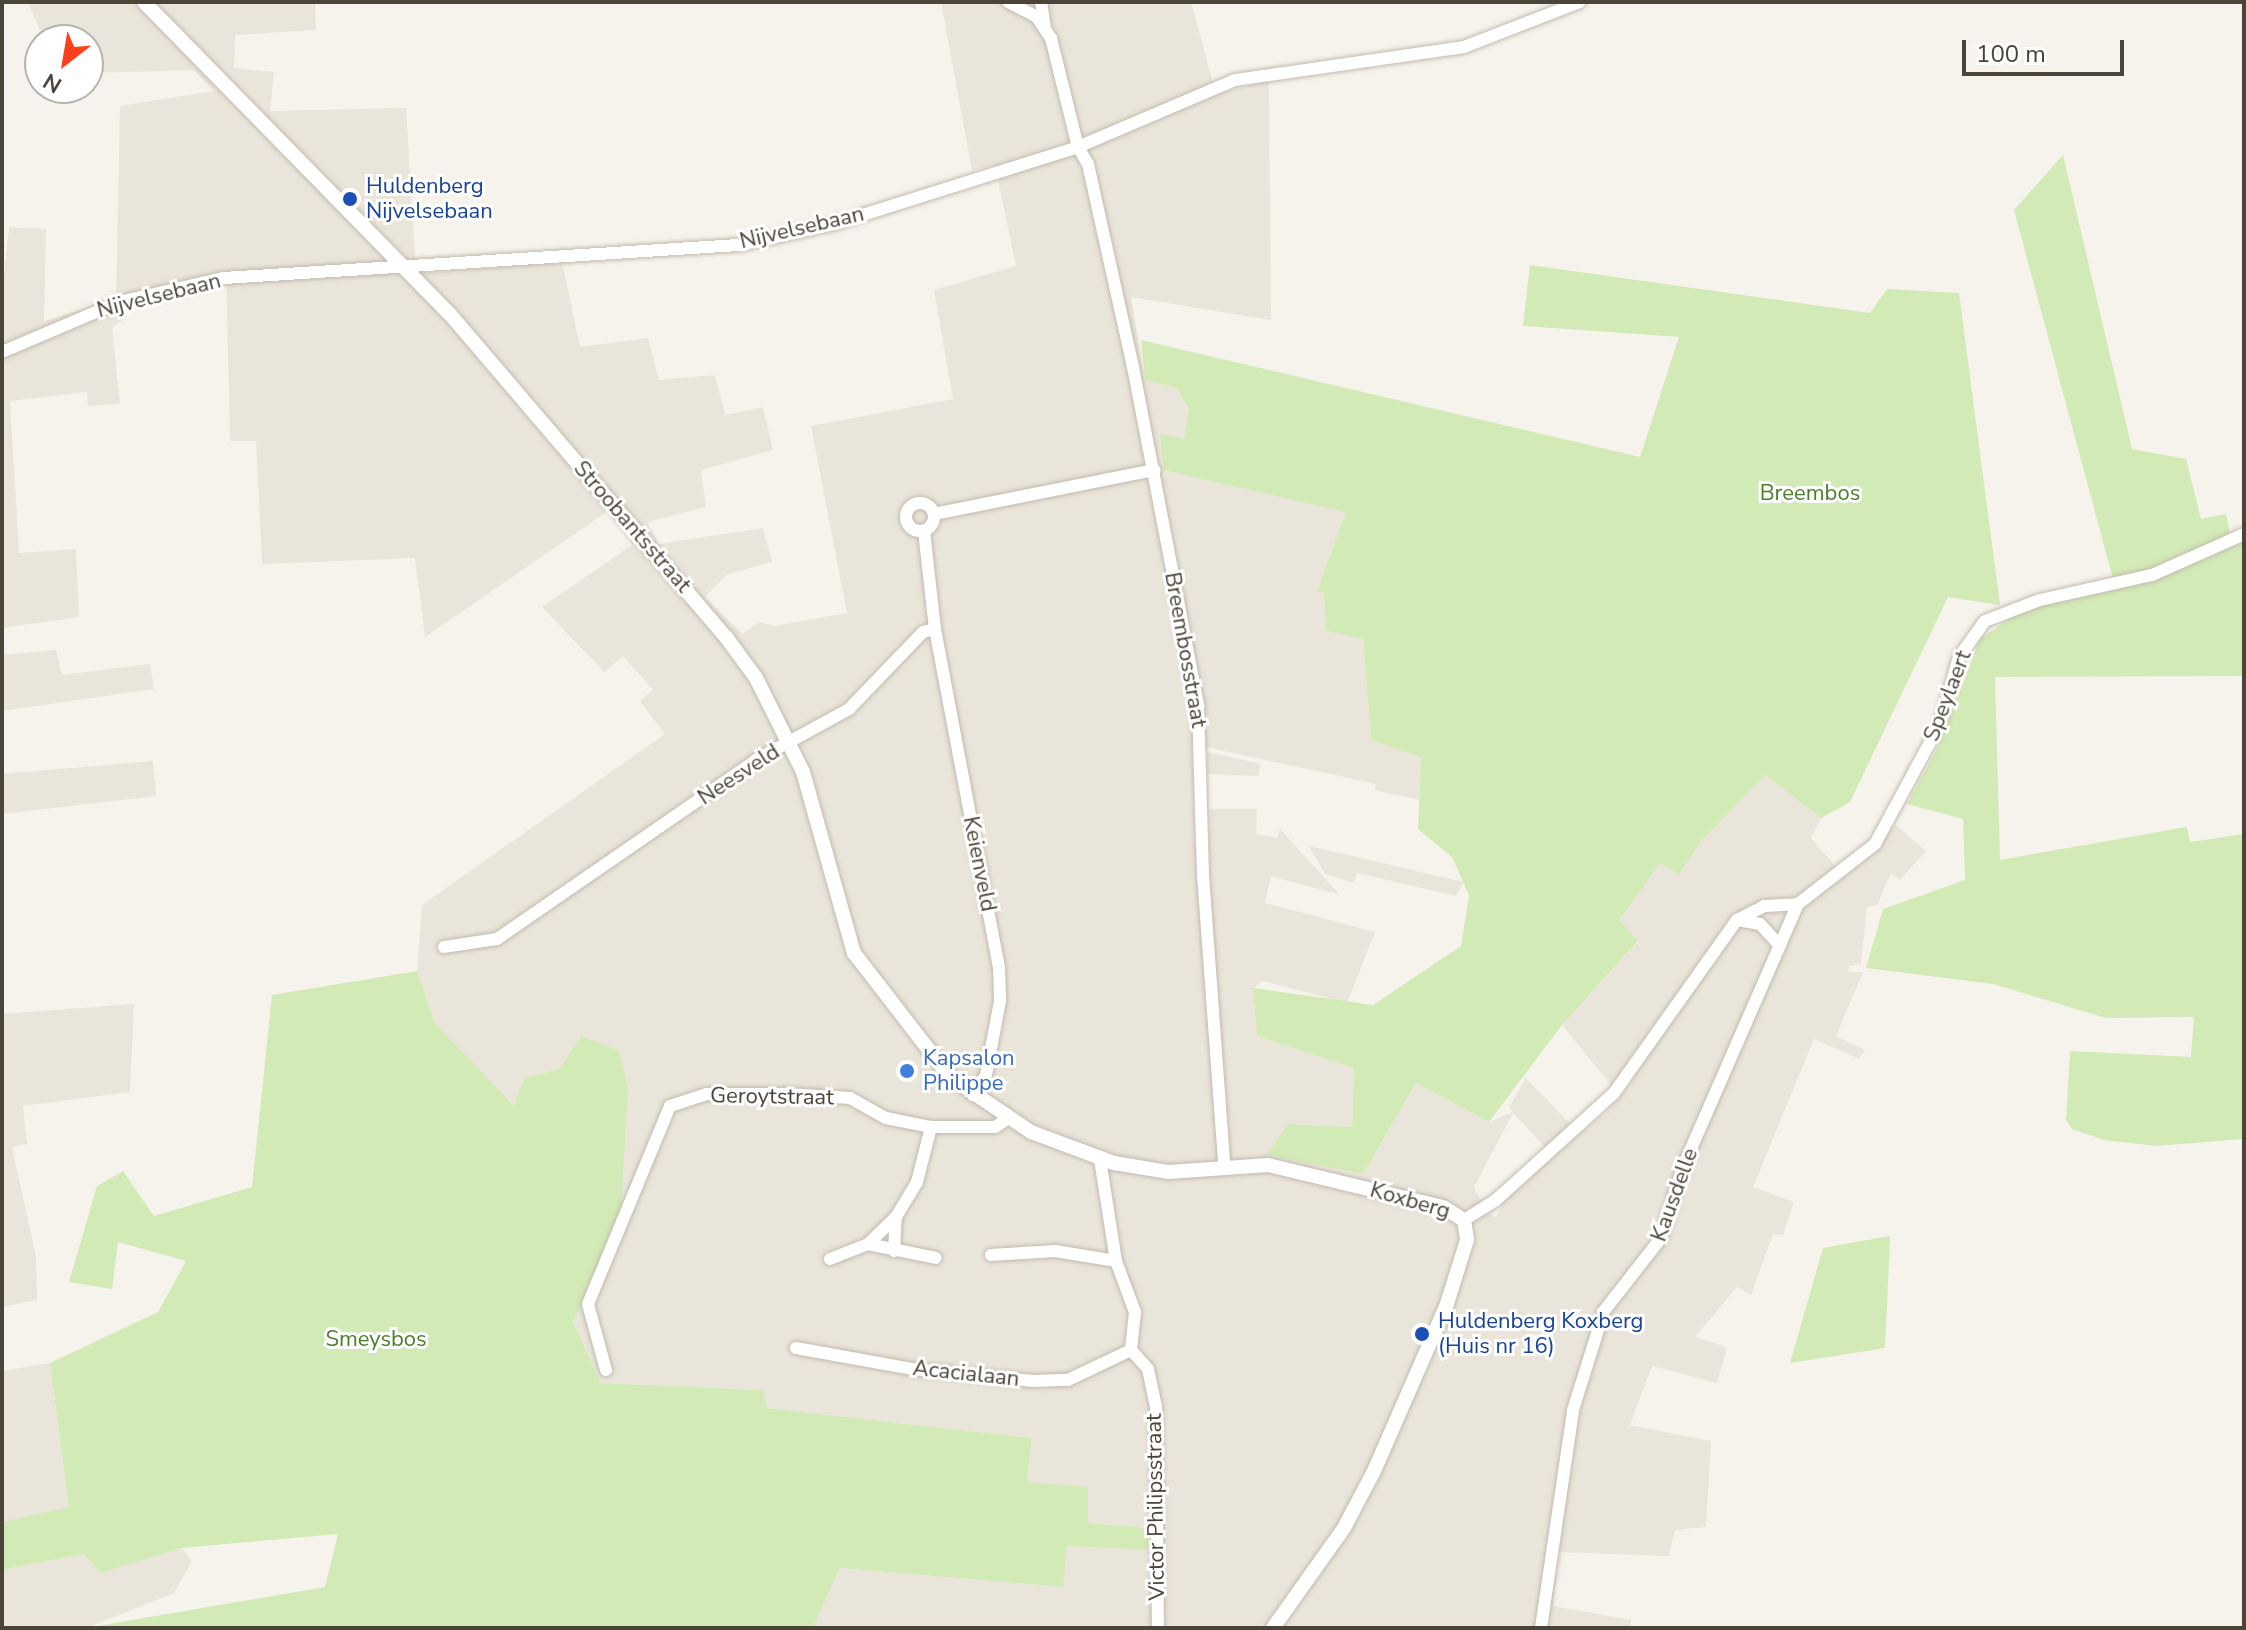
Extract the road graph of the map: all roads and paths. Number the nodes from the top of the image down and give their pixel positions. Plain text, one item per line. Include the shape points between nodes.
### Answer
1 (144, 2) edge
2 (1008, 2) edge
3 (1041, 2) edge
4 (1580, 2) edge
5 (1045, 26) junction
6 (1078, 147) junction
7 (404, 265) junction
8 (2, 352) edge
9 (1155, 470) junction
10 (934, 514) junction
11 (924, 531) junction
12 (2244, 534) edge
13 (935, 629) junction
14 (790, 742) junction
15 (1798, 904) junction
16 (1737, 920) junction
17 (1780, 946) junction
18 (444, 947) dead end
19 (973, 1095) junction
20 (1007, 1119) junction
21 (931, 1127) junction
22 (1100, 1159) junction
23 (1224, 1164) junction
24 (896, 1217) junction
25 (1464, 1220) junction
26 (868, 1244) junction
27 (894, 1251) junction
28 (991, 1255) dead end
29 (936, 1258) dead end
30 (830, 1259) dead end
31 (1116, 1261) junction
32 (796, 1348) dead end
33 (1131, 1350) junction
34 (606, 1370) dead end
35 (1158, 1628) edge
36 (1273, 1628) edge
37 (1541, 1628) edge

1 - 7 street, Stroobantsstraat
2 - 5 street
3 - 5 street, Breembosstraat
4 - 6 street, Nijvelsebaan via 1464,47 1235,80
5 - 6 street, Breembosstraat
6 - 7 street, Nijvelsebaan via 834,224 739,245
6 - 9 street, Breembosstraat via 1088,164
7 - 8 street, Nijvelsebaan via 224,278 180,287 119,302
7 - 14 street, Stroobantsstraat via 726,637
9 - 10 street
9 - 23 street, Breembosstraat via 1198,706
10 - 11 street
10 - 11 street via 922,503 910,507 911,528
11 - 13 street
12 - 15 street, Speylaert via 2152,575 2040,600 1985,621 1959,657 1940,724 1885,832 1863,856
13 - 14 street, Neesveld via 923,632 849,709
13 - 19 street, Keienveld via 999,968 986,1075
14 - 18 street, Neesveld via 497,939
14 - 19 street, Stroobantsstraat via 854,953 908,1030
15 - 16 street, Speylaert via 1764,906
15 - 17 street
16 - 17 street via 1760,924
16 - 25 street via 1614,1093 1496,1200
17 - 37 street, Kausdelle via 1683,1167 1661,1238 1600,1322 1573,1410
19 - 20 street, Stroobantsstraat
20 - 21 street, Geroytstraat via 995,1127
20 - 22 street, Koxberg
21 - 24 street via 917,1182
21 - 34 street, Geroytstraat via 895,1121 861,1101 833,1096 706,1094 670,1106 588,1304
22 - 23 street, Koxberg via 1151,1171
22 - 31 street
23 - 25 street, Koxberg via 1294,1170 1443,1207
24 - 26 street
24 - 27 street
25 - 36 street, Koxberg via 1467,1240 1447,1304 1373,1473 1344,1528
26 - 27 street
26 - 30 street
27 - 29 street
28 - 31 street via 1055,1251
31 - 33 street via 1135,1312
32 - 33 street, Acacialaan via 913,1369 1033,1381 1068,1380
33 - 35 street, Victor Philipsstraat via 1148,1369 1156,1406

